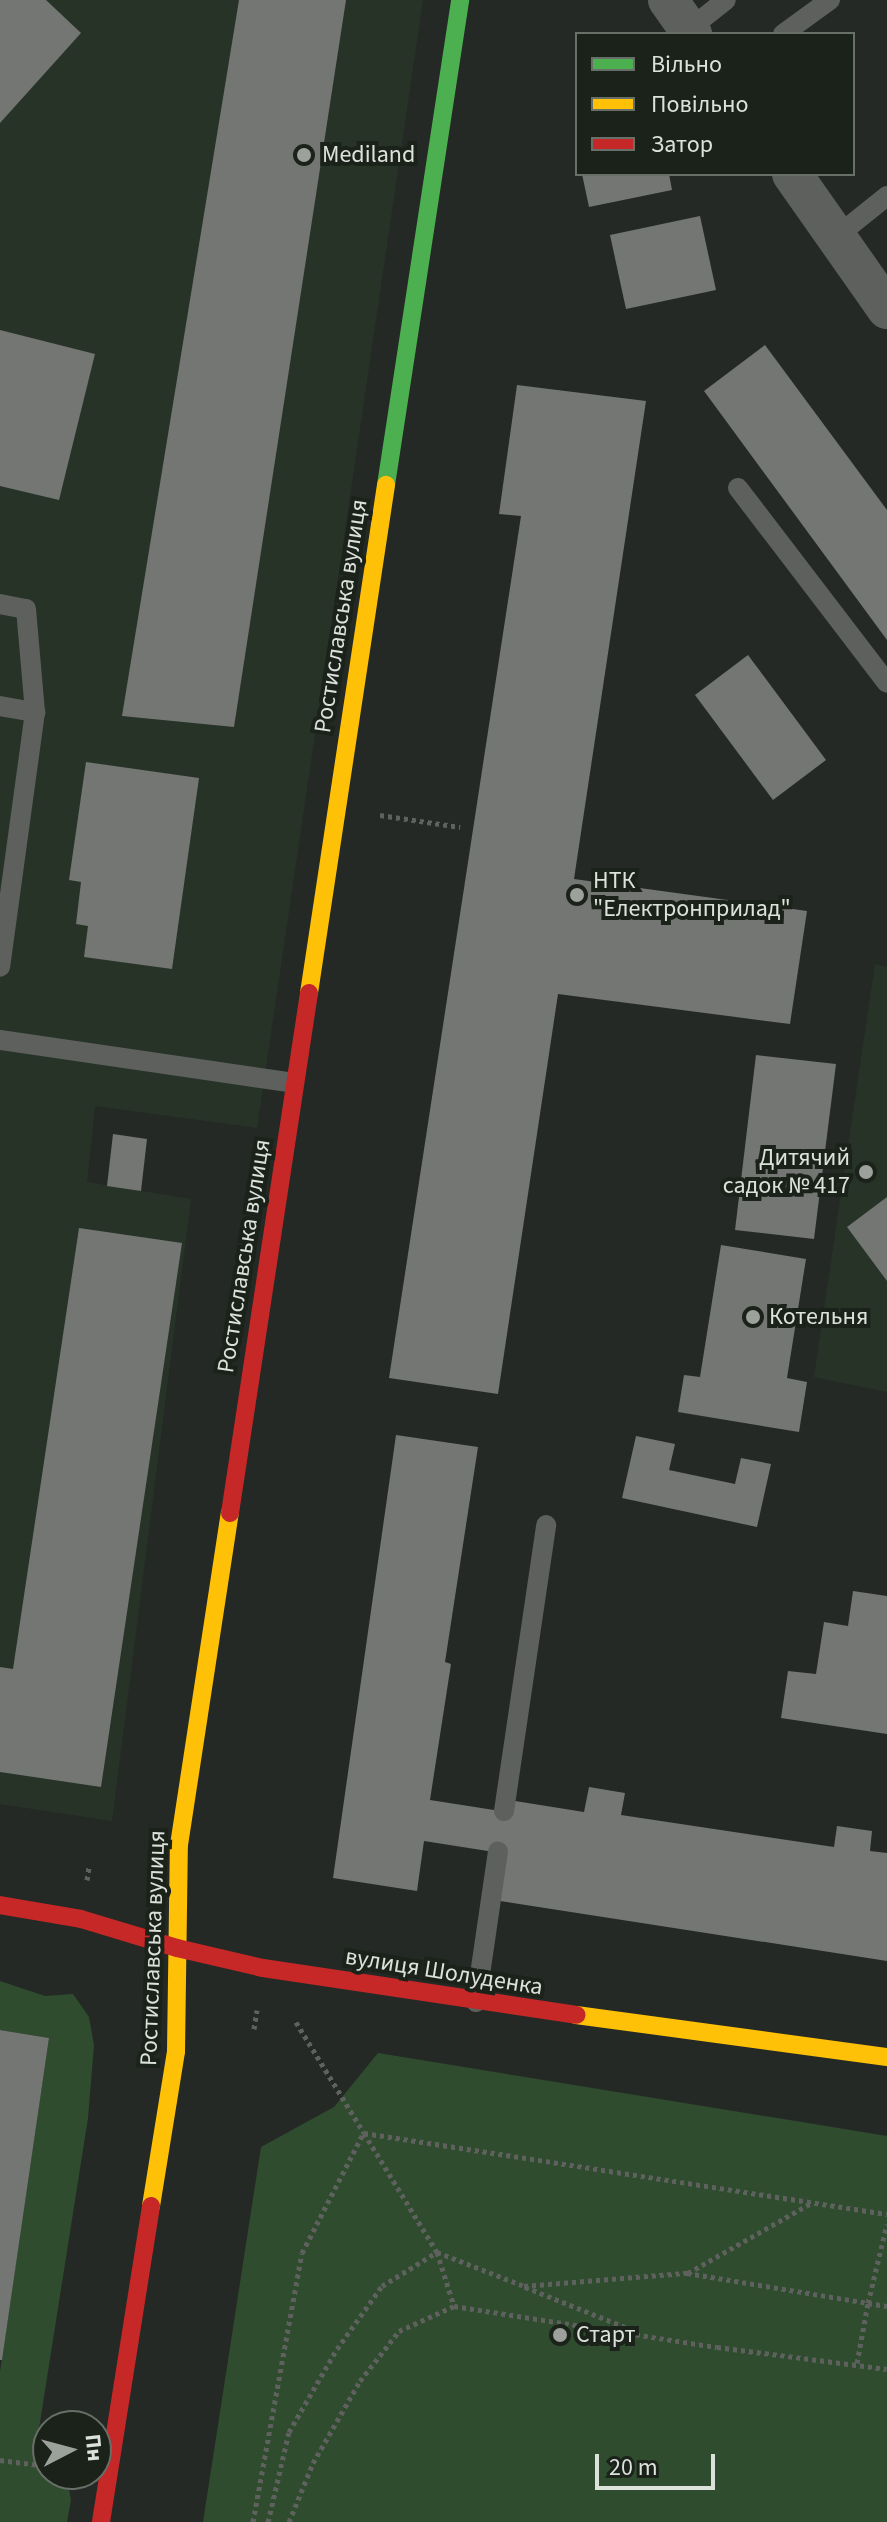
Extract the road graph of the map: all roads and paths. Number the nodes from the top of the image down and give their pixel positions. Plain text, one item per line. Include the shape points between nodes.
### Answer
1 (460, 0) edge
2 (726, 0) edge
3 (830, 0) edge
4 (683, 21) edge
5 (786, 32) edge
6 (793, 176) edge
7 (887, 196) edge
8 (837, 236) junction
9 (887, 309) edge
10 (738, 488) dead end
11 (0, 604) edge
12 (887, 683) edge
13 (0, 706) edge
14 (35, 712) junction
15 (380, 815) dead end
16 (460, 827) dead end
17 (0, 967) edge
18 (0, 1040) edge
19 (294, 1083) junction
20 (546, 1525) dead end
21 (504, 1811) dead end
22 (498, 1852) dead end
23 (0, 1905) edge
24 (177, 1948) junction
25 (476, 2002) junction
26 (296, 2022) dead end
27 (887, 2057) edge
28 (364, 2133) junction
29 (813, 2202) junction
30 (887, 2214) edge
31 (887, 2224) edge
32 (437, 2252) junction
33 (687, 2273) junction
34 (524, 2286) junction
35 (868, 2303) junction
36 (454, 2306) junction
37 (887, 2306) edge
38 (643, 2335) junction
39 (857, 2363) junction
40 (887, 2369) edge
41 (0, 2460) edge
42 (32, 2464) edge
43 (101, 2522) edge
44 (253, 2522) edge
45 (268, 2522) edge
46 (289, 2522) edge

1 - 19 street, Ростиславська вулиця
2 - 4 lane
3 - 5 lane
6 - 8 street
7 - 8 lane
8 - 9 street
10 - 12 lane
11 - 14 lane via 26,609
13 - 14 lane
14 - 17 lane
15 - 16 path
18 - 19 lane
19 - 24 street, Ростиславська вулиця via 179,1845
20 - 21 lane
22 - 25 lane
23 - 24 street, вулиця Шолуденка via 81,1919
24 - 25 street, вулиця Шолуденка via 263,1968
24 - 43 street, Ростиславська вулиця via 176,2051
25 - 27 street, вулиця Шолуденка
26 - 28 path
28 - 29 path
28 - 32 path
28 - 44 path via 302,2253
29 - 30 path
29 - 33 path
31 - 35 path
32 - 34 path
32 - 36 path
32 - 45 path via 382,2286 337,2349 289,2432
33 - 34 path
33 - 35 path
34 - 38 path
35 - 37 path
35 - 39 path
36 - 38 path
36 - 46 path via 399,2331 360,2381 313,2463
38 - 39 path
39 - 40 path
41 - 42 path

